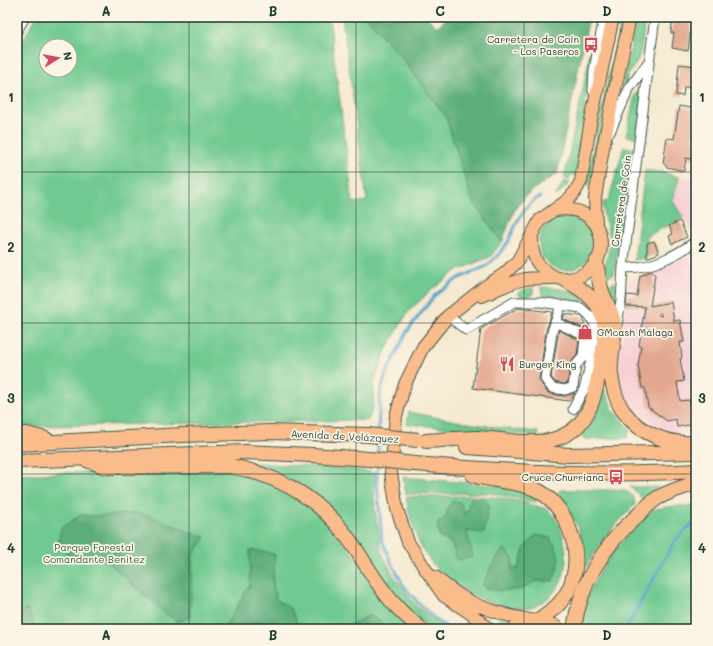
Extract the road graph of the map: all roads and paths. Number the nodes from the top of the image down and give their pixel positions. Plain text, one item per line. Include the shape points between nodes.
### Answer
1 (25, 17) edge
2 (604, 17) edge
3 (613, 17) edge
4 (630, 17) edge
5 (655, 17) edge
6 (17, 31) edge
7 (650, 61) junction
8 (590, 125) junction
9 (602, 148) junction
10 (555, 210) junction
11 (596, 225) junction
12 (532, 236) junction
13 (696, 241) edge
14 (596, 262) junction
15 (623, 267) junction
16 (559, 278) junction
17 (466, 303) junction
18 (561, 305) junction
19 (448, 316) junction
20 (555, 322) junction
21 (614, 345) junction
22 (590, 392) junction
23 (573, 409) dead end
24 (17, 434) edge
25 (422, 441) junction
26 (58, 442) junction
27 (696, 443) edge
28 (17, 444) edge
29 (696, 452) edge
30 (81, 458) junction
31 (17, 461) edge
32 (452, 467) junction
33 (696, 471) edge
34 (696, 483) edge
35 (424, 567) junction
36 (535, 621) junction
37 (420, 629) edge
38 (489, 629) edge
39 (513, 629) edge
40 (559, 629) edge
41 (574, 629) edge

1 - 6 street
2 - 8 street via 594,70
3 - 8 main road
4 - 9 main road
5 - 7 street, Carretera de Coín
7 - 9 street via 629,89
7 - 15 street, Carretera de Coín
8 - 10 main road via 581,181 572,196
9 - 11 main road via 595,198
10 - 11 main road via 568,208 581,212
10 - 12 main road via 540,220
11 - 14 main road via 601,248
12 - 16 main road via 534,259 542,270
12 - 17 main road via 517,262
13 - 15 street via 664,260 639,268
14 - 16 main road via 587,273 575,278
14 - 21 highway via 603,293 614,322
15 - 21 street, Carretera de Coín
16 - 17 main road via 513,282
16 - 22 highway via 584,291 601,312 605,338
17 - 19 main road
18 - 19 street via 514,302 465,334
18 - 20 street
18 - 22 street via 581,308 595,325 590,364
19 - 35 main road via 423,346 406,384 396,416 391,473 397,509 408,542
20 - 20 street via 545,379 552,388 565,390 573,387 576,365 583,357 585,336
21 - 27 highway via 611,373 615,393 623,411 638,426 662,439
22 - 23 street
22 - 25 highway via 591,405 582,422 560,438 546,442 477,438
24 - 26 highway
25 - 26 highway, Avenida de Velázquez, bridge via 368,435 270,432
25 - 29 highway, Avenida de Velázquez via 569,455
26 - 28 highway, Avenida de Velázquez
30 - 31 highway, Avenida de Velázquez
30 - 32 highway, Avenida de Velázquez, bridge via 245,452
30 - 37 highway via 106,467 230,466 250,470 290,486 310,499 341,529 383,590
32 - 33 highway, Avenida de Velázquez via 556,473 637,474
32 - 36 highway via 482,478 513,482 534,489 549,497 568,525 575,564 572,582 556,607
34 - 41 highway via 658,498 611,541 585,585
35 - 36 main road via 456,594 481,607
35 - 38 main road via 444,596
36 - 39 main road via 522,623
36 - 40 main road via 548,622

